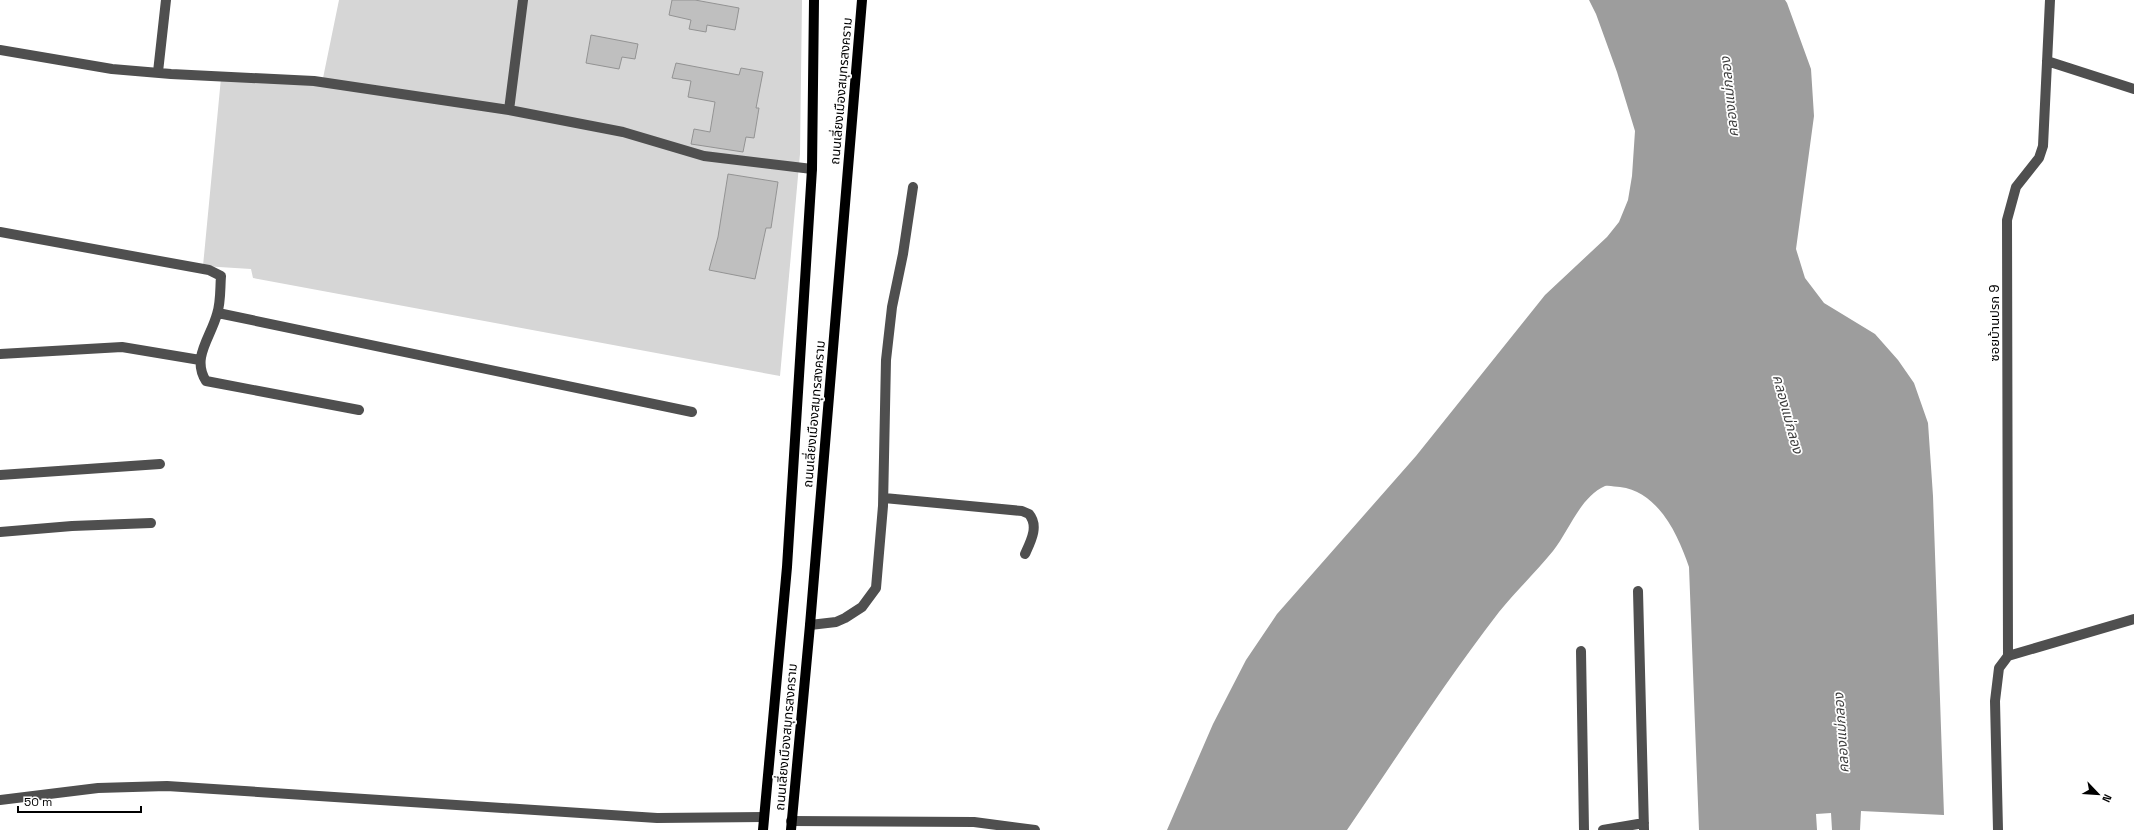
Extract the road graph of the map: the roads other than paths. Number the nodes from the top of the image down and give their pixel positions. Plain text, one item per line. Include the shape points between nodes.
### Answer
1 (166, 0) edge
2 (523, 0) edge
3 (814, 0) edge
4 (862, 0) edge
5 (2050, 0) edge
6 (0, 50) edge
7 (2047, 61) junction
8 (158, 72) junction
9 (2134, 90) edge
10 (509, 110) junction
11 (812, 169) junction
12 (913, 187) dead end
13 (0, 232) edge
14 (218, 313) junction
15 (0, 354) edge
16 (200, 360) junction
17 (359, 410) dead end
18 (692, 412) dead end
19 (160, 464) dead end
20 (0, 475) edge
21 (884, 498) junction
22 (151, 523) dead end
23 (0, 532) edge
24 (1025, 554) dead end
25 (1638, 591) dead end
26 (2134, 619) edge
27 (810, 625) junction
28 (1581, 651) dead end
29 (2008, 656) junction
30 (0, 800) edge
31 (764, 817) junction
32 (791, 825) edge
33 (1644, 826) edge
34 (763, 830) edge
35 (1035, 830) edge
36 (1584, 830) edge
37 (1603, 830) edge
38 (1998, 830) edge

1 - 8 street
2 - 10 street
3 - 11 main road, ถนนเลี่ยงเมืองสมุทรสงคราม
4 - 27 main road, ถนนเลี่ยงเมืองสมุทรสงคราม
5 - 7 street, ซอยบ้านปรก 9
6 - 8 street via 112,69
7 - 9 street
7 - 29 street, ซอยบ้านปรก 9 via 2043,146 2039,158 2016,187 2007,220
8 - 10 street via 314,81
10 - 11 street via 623,132 704,156
11 - 31 main road, ถนนเลี่ยงเมืองสมุทรสงคราม via 787,567
12 - 21 street via 892,307 887,352
13 - 14 street via 209,270 221,276
14 - 16 street
14 - 18 street
15 - 16 street via 122,347
16 - 17 street via 200,372 206,381
19 - 20 street
21 - 24 street via 1022,511 1029,514 1034,526 1034,534
21 - 27 street via 876,588 862,606 845,618 836,622
22 - 23 street
25 - 33 street
26 - 29 street
27 - 32 main road, ถนนเลี่ยงเมืองสมุทรสงคราม
28 - 36 street
29 - 38 street via 1999,668 1995,701
30 - 31 street via 98,788 167,786 657,818
31 - 34 main road, ถนนเลี่ยงเมืองสมุทรสงคราม
32 - 35 street via 974,822
33 - 37 street

